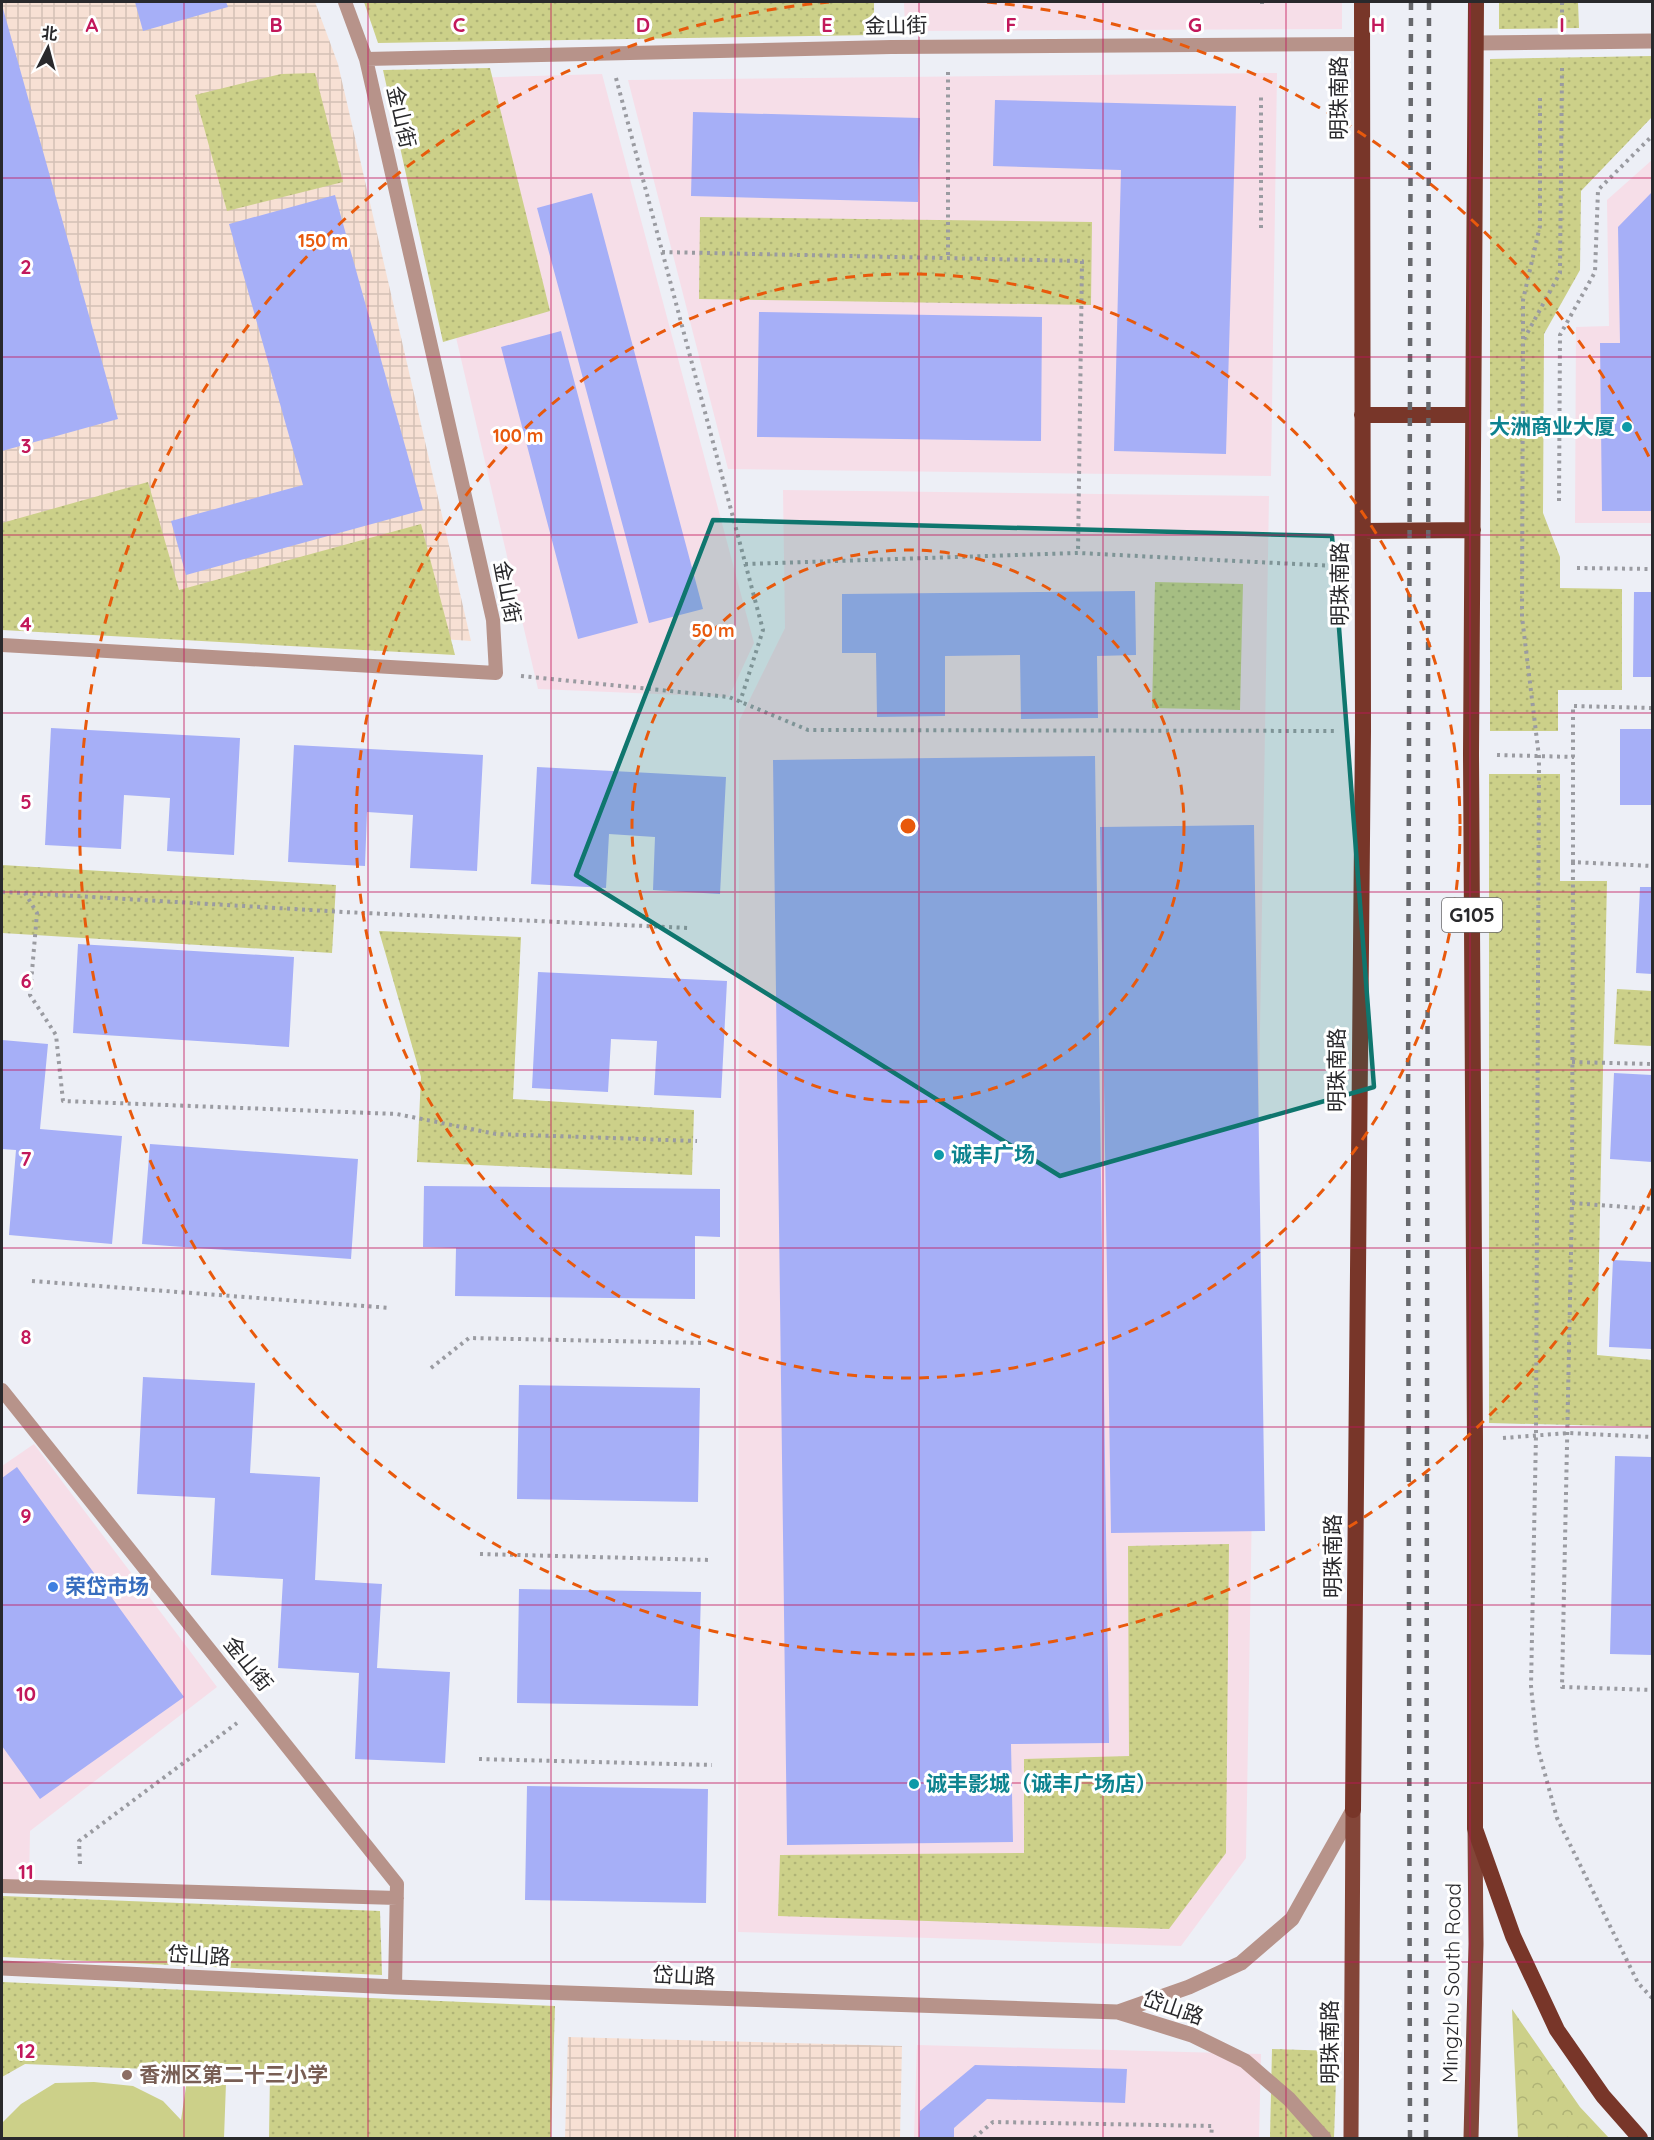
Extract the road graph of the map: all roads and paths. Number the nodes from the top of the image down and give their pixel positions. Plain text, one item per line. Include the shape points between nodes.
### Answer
1 (345, 2) edge
2 (1362, 2) edge
3 (1476, 2) edge
4 (1562, 2) edge
5 (1653, 41) edge
6 (1562, 42) junction
7 (1476, 43) junction
8 (1362, 44) junction
9 (948, 47) junction
10 (609, 54) junction
11 (366, 59) junction
12 (1261, 94) dead end
13 (1540, 96) dead end
14 (1653, 136) edge
15 (1260, 228) dead end
16 (662, 252) junction
17 (948, 258) junction
18 (1523, 341) junction
19 (1362, 415) junction
20 (1473, 415) junction
21 (1559, 501) dead end
22 (1473, 530) junction
23 (1363, 531) junction
24 (1078, 553) junction
25 (745, 564) junction
26 (1362, 568) junction
27 (1577, 568) dead end
28 (1653, 568) edge
29 (2, 645) edge
30 (496, 673) junction
31 (740, 702) junction
32 (1653, 708) edge
33 (1363, 731) junction
34 (1471, 754) junction
35 (1539, 757) junction
36 (1574, 757) junction
37 (1573, 862) junction
38 (1653, 866) edge
39 (2, 892) edge
40 (25, 893) junction
41 (688, 928) dead end
42 (1572, 1062) junction
43 (1653, 1065) edge
44 (697, 1141) dead end
45 (1572, 1203) junction
46 (1653, 1209) edge
47 (32, 1281) dead end
48 (391, 1308) dead end
49 (704, 1342) dead end
50 (431, 1368) dead end
51 (2, 1390) edge
52 (1568, 1433) junction
53 (1536, 1436) junction
54 (1653, 1437) edge
55 (1475, 1440) junction
56 (480, 1554) dead end
57 (710, 1560) dead end
58 (1653, 1690) edge
59 (256, 1708) junction
60 (479, 1759) dead end
61 (712, 1765) dead end
62 (1353, 1810) junction
63 (1474, 1828) junction
64 (2, 1886) edge
65 (80, 1889) junction
66 (397, 1898) junction
67 (2, 1968) edge
68 (395, 1987) junction
69 (1653, 1998) edge
70 (1118, 2012) junction
71 (974, 2139) edge
72 (1211, 2139) edge
73 (1324, 2139) edge
74 (1352, 2139) edge
75 (1471, 2139) edge
76 (1640, 2139) edge

1 - 11 lane
2 - 8 highway, 明珠南路
3 - 7 highway, G105
4 - 6 path
5 - 6 street
6 - 7 street
6 - 18 path via 1560,273
7 - 20 highway, G105
8 - 9 lane, 金山街
8 - 19 highway, 明珠南路
9 - 10 lane, 金山街
9 - 17 path
10 - 11 lane, 金山街
10 - 16 path
11 - 30 lane, 金山街 via 493,620
12 - 15 path
13 - 18 path via 1540,226 1523,300
14 - 21 path via 1598,190 1595,272 1560,335
16 - 17 path
16 - 25 path
17 - 24 path via 1082,261
18 - 35 path via 1522,617
19 - 20 highway
19 - 23 highway, 明珠南路
20 - 22 highway, G105
22 - 23 highway
22 - 34 highway, G105
23 - 26 highway, 明珠南路
24 - 25 path
24 - 26 path
25 - 31 path via 763,630
26 - 33 highway, 明珠南路
27 - 28 path
29 - 30 lane
30 - 31 path via 729,697
31 - 33 path via 808,730
32 - 36 path via 1573,706
33 - 62 highway, 明珠南路
34 - 35 path
34 - 55 highway, G105
35 - 36 path
35 - 53 path
36 - 37 path
37 - 38 path
37 - 42 path
39 - 40 path
40 - 41 path
40 - 44 path via 38,913 30,994 56,1035 63,1101 397,1114 496,1134
42 - 43 path
42 - 45 path
45 - 46 path
45 - 52 path
47 - 48 path
49 - 50 path via 469,1338
51 - 59 lane, 金山街
52 - 53 path
52 - 54 path
52 - 58 path via 1562,1687
53 - 55 path
53 - 69 path via 1531,1686 1537,1745 1557,1818 1638,1983
55 - 63 highway, G105
56 - 57 path
59 - 65 path via 80,1841
59 - 66 lane, 金山街 via 397,1884
60 - 61 path
62 - 70 street via 1292,1919 1241,1963 1189,1987
62 - 74 main road, 明珠南路
63 - 75 main road, Mingzhu South Road via 1476,1944
63 - 76 highway via 1513,1936 1557,2030 1603,2096
64 - 65 lane
65 - 66 lane
66 - 68 lane, 金山街
67 - 68 street, 岱山路
68 - 70 street, 岱山路
70 - 73 street, 岱山路 via 1192,2035 1245,2061 1289,2099
71 - 72 path via 993,2121 1212,2126

